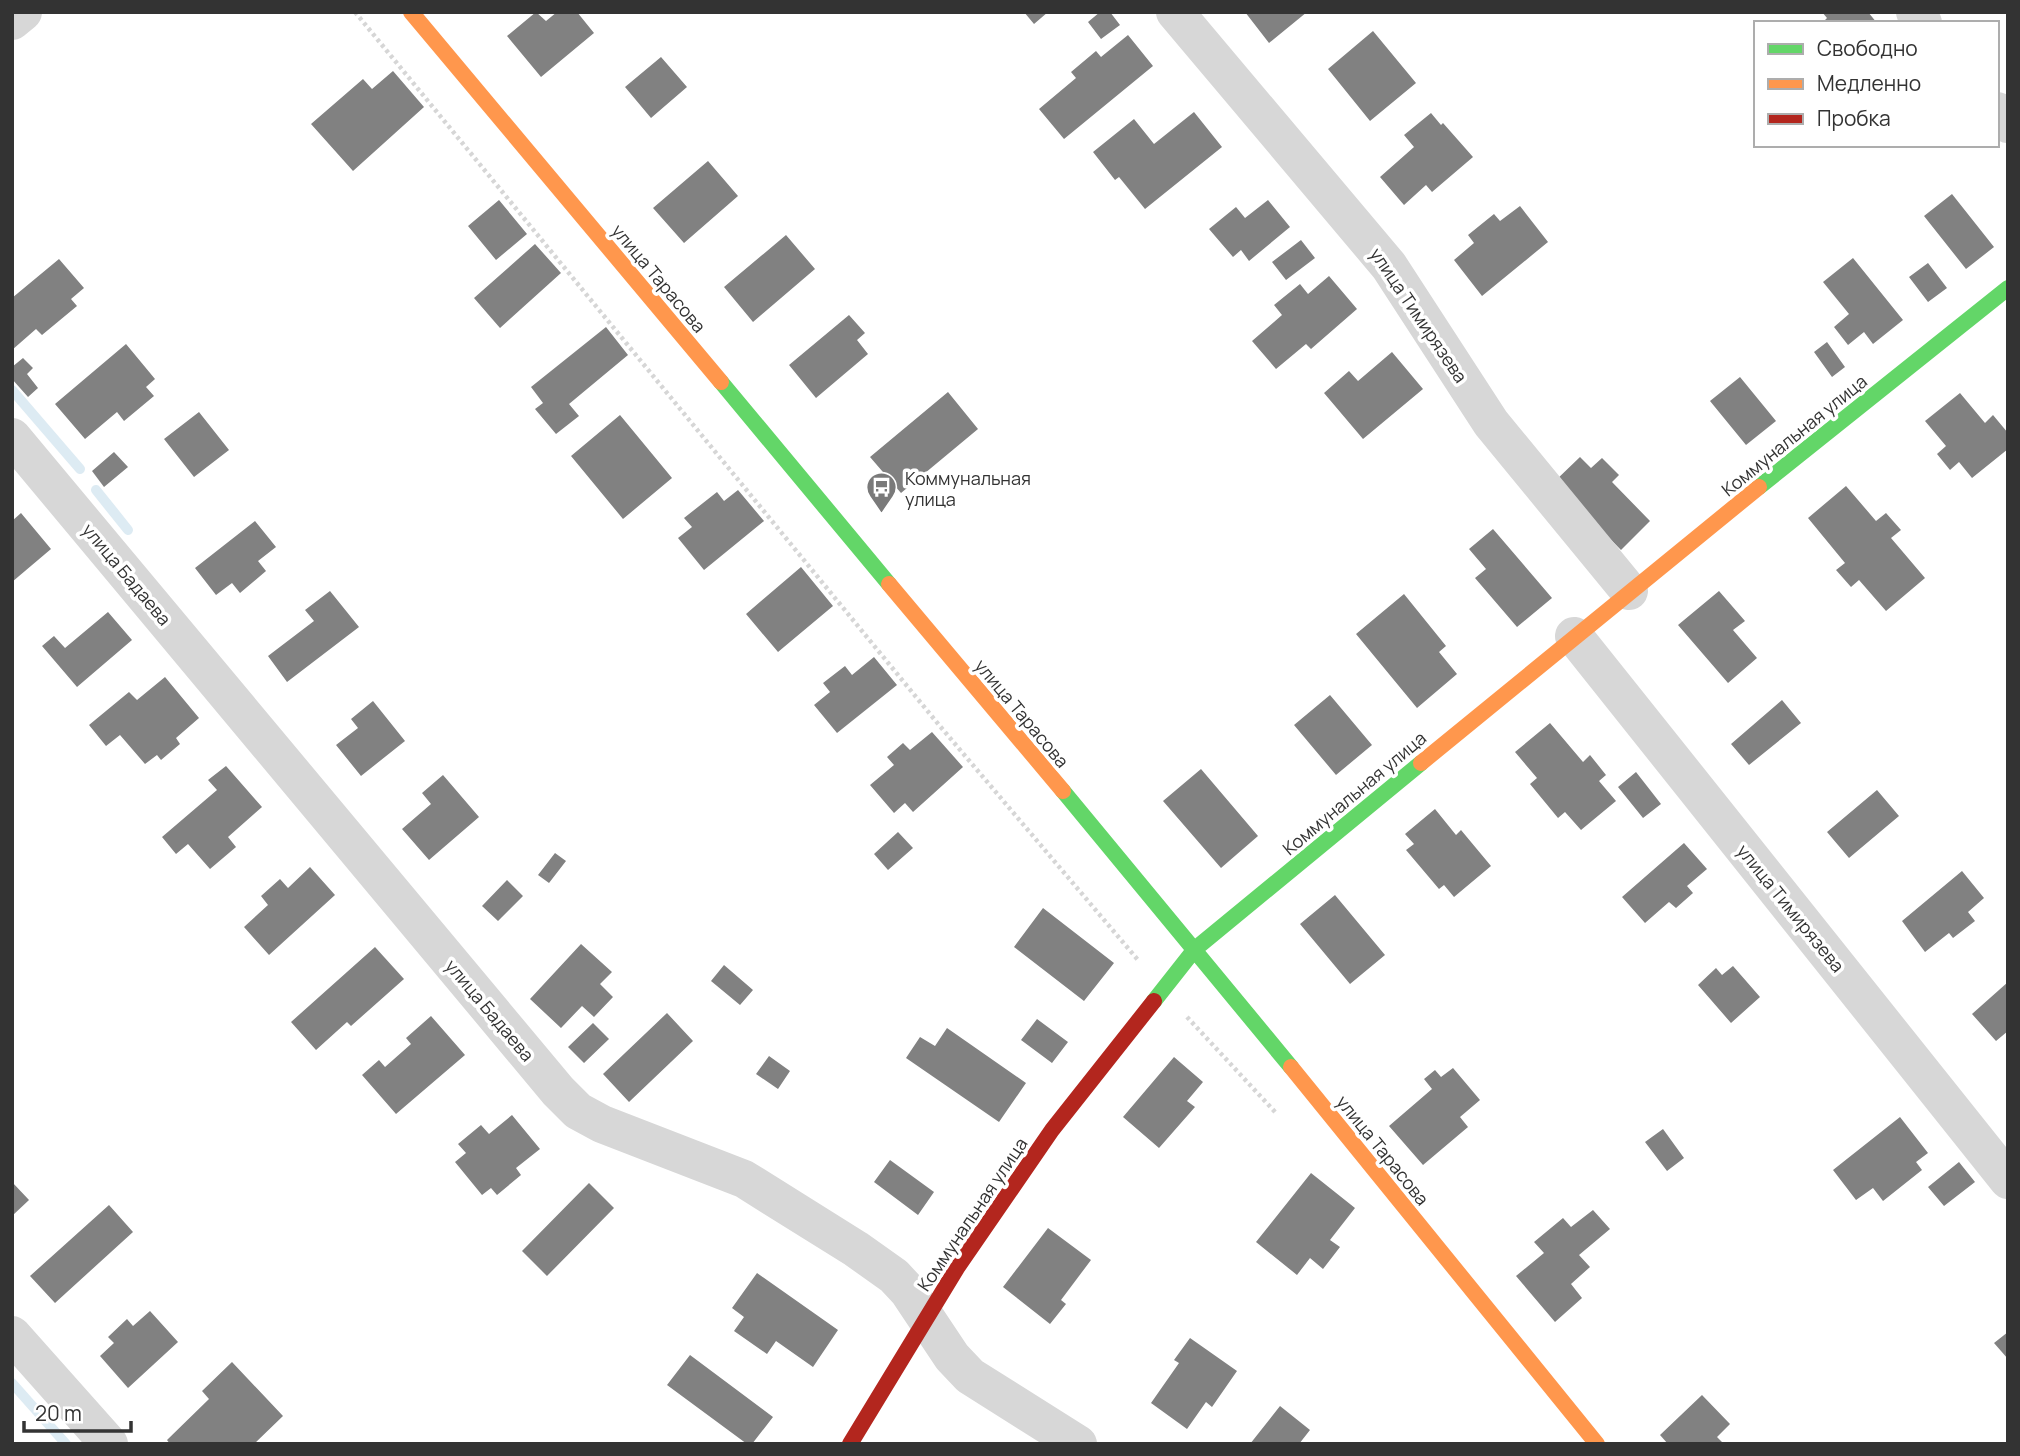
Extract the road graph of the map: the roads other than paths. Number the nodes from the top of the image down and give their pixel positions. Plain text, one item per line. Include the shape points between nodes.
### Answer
1 (23, 12) edge
2 (411, 12) edge
3 (1175, 12) edge
4 (12, 21) edge
5 (2008, 288) edge
6 (12, 437) edge
7 (1629, 592) junction
8 (1574, 636) junction
9 (1195, 949) junction
10 (2008, 1180) edge
11 (927, 1316) junction
12 (12, 1335) edge
13 (109, 1444) edge
14 (849, 1444) edge
15 (1078, 1444) edge
16 (1597, 1444) edge

1 - 4 street
2 - 9 street, улица Тарасова
3 - 7 street, улица Тимирязева via 1389,266 1491,423
5 - 7 street, Коммунальная улица
6 - 11 street, улица Бадаева via 578,1111 744,1179 894,1276
7 - 8 street, Коммунальная улица
8 - 9 street, Коммунальная улица
8 - 10 street, улица Тимирязева
9 - 11 street, Коммунальная улица via 1052,1130
9 - 16 street, улица Тарасова
11 - 14 street, Коммунальная улица
11 - 15 street, улица Бадаева via 952,1357 970,1376
12 - 13 street

